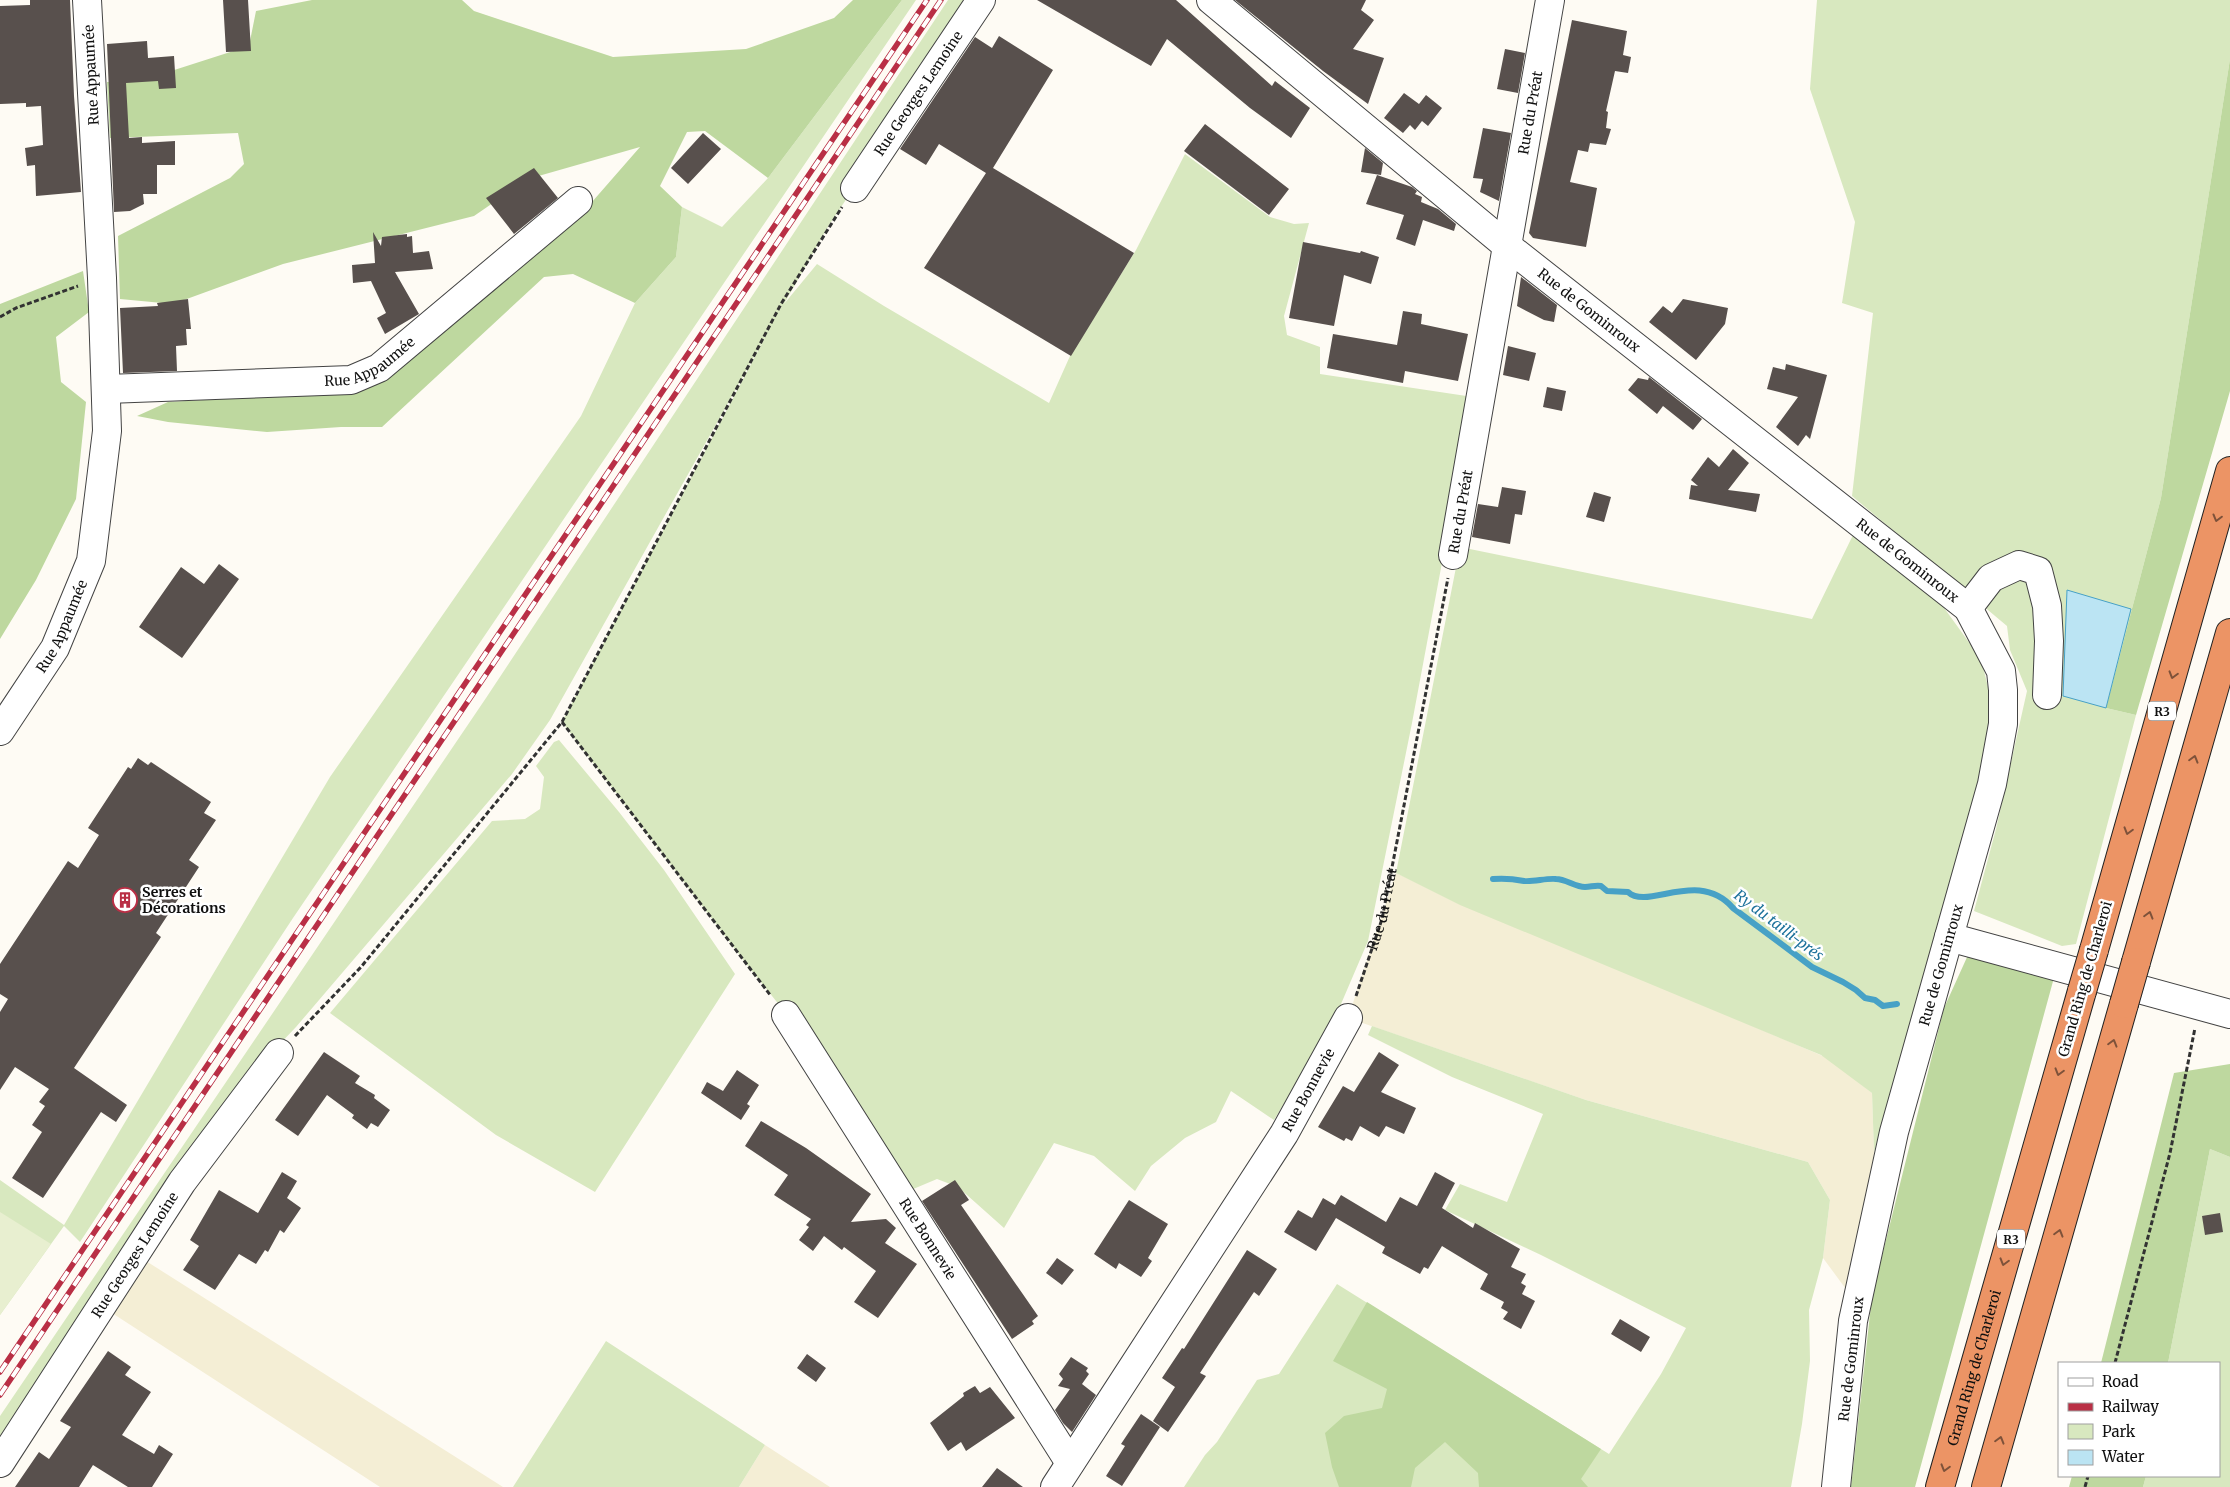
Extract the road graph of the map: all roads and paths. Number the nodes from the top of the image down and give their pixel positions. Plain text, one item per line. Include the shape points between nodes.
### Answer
1 (86, 0) edge
2 (981, 0) edge
3 (1211, 0) edge
4 (1550, 0) edge
5 (855, 188) joint
6 (578, 201) dead end
7 (1506, 245) junction
8 (102, 278) junction
9 (0, 317) edge
10 (106, 389) junction
11 (2230, 471) edge
12 (1453, 556) joint
13 (1968, 608) junction
14 (2230, 633) edge
15 (2047, 695) dead end
16 (562, 722) junction
17 (0, 731) edge
18 (1949, 937) junction
19 (2199, 1006) junction
20 (2230, 1014) edge
21 (786, 1016) joint
22 (1348, 1018) joint
23 (279, 1053) joint
24 (2115, 1362) edge
25 (0, 1463) edge
26 (1070, 1463) junction
27 (1055, 1487) edge
28 (1836, 1487) edge
29 (1940, 1487) edge
30 (1986, 1487) edge

1 - 8 street, Rue Appaumée
2 - 5 street, Rue Georges Lemoine
3 - 7 street, Rue de Gominroux
4 - 7 street, Rue du Préat
5 - 16 path via 781,304
6 - 10 street, Rue Appaumée via 379,368 351,380
7 - 12 street, Rue du Préat
7 - 13 street, Rue de Gominroux
8 - 9 path via 16,308
8 - 10 street, Rue Appaumée
10 - 17 street, Rue Appaumée via 107,431 91,561 55,648
11 -> 29 highway, Grand Ring de Charleroi / R3, bridge
12 - 22 path, Rue du Préat via 1382,919
13 - 15 street via 1991,578 2019,566 2038,571 2048,615
13 - 18 street, Rue de Gominroux via 2001,671 2002,724 1992,784
30 -> 14 highway, bridge
16 - 21 path
16 - 23 path via 361,967
18 - 19 street
18 - 28 street, Rue de Gominroux via 1894,1132 1853,1322
19 - 20 street
19 - 24 path via 2170,1154
21 - 26 street, Rue Bonnevie
22 - 26 street, Rue Bonnevie via 1284,1134
23 - 25 street, Rue Georges Lemoine via 182,1182
26 - 27 street, Rue Bonnevie

